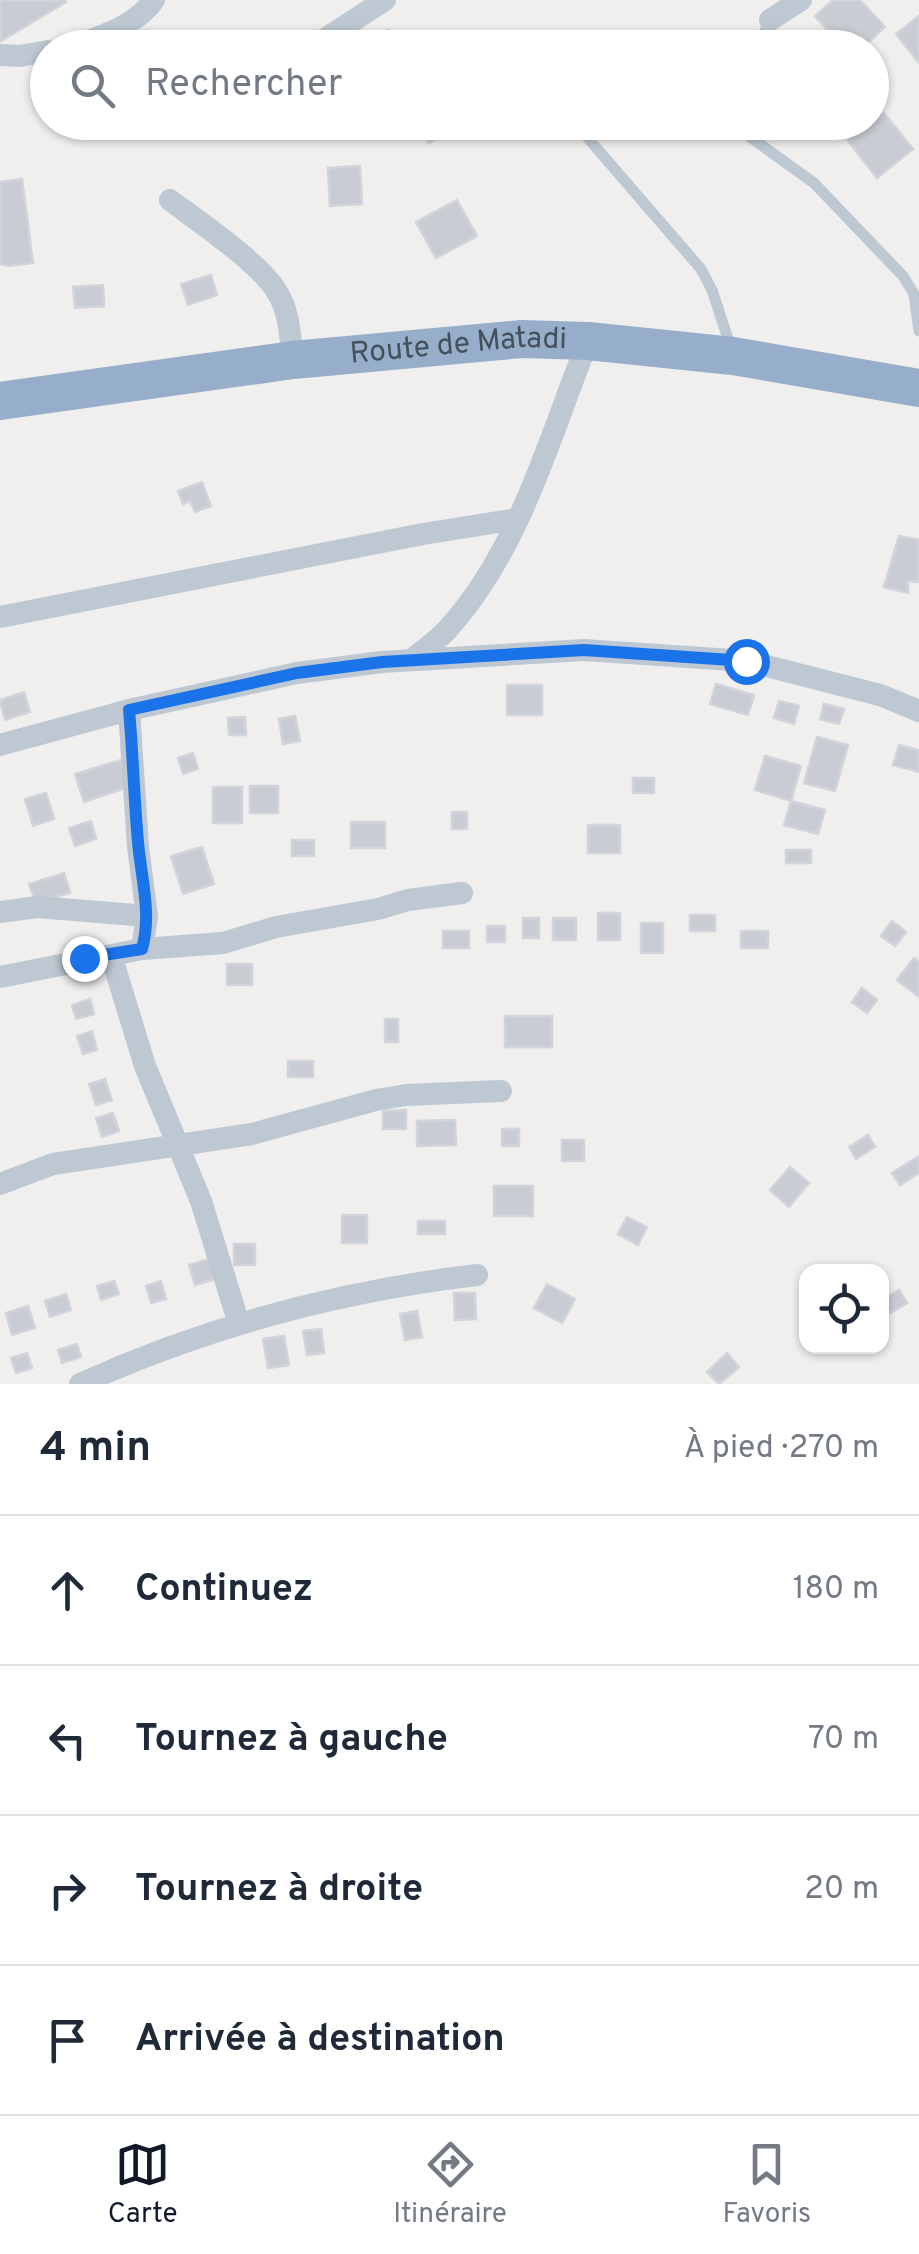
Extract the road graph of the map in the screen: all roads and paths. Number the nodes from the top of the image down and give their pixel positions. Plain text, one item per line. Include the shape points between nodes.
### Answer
1 (154, 0) edge
2 (385, 0) edge
3 (801, 0) edge
4 (770, 20) joint
5 (114, 30) edge
6 (339, 30) edge
7 (766, 30) edge
8 (0, 55) edge
9 (30, 55) edge
10 (590, 140) edge
11 (755, 140) edge
12 (170, 200) dead end
13 (919, 331) edge
14 (588, 340) junction
15 (733, 356) junction
16 (293, 360) junction
17 (919, 388) edge
18 (0, 400) edge
19 (518, 520) junction
20 (0, 617) edge
21 (412, 660) junction
22 (129, 710) junction
23 (919, 711) edge
24 (0, 745) edge
25 (462, 893) dead end
26 (0, 912) edge
27 (148, 916) junction
28 (142, 949) junction
29 (110, 955) junction
30 (0, 977) edge
31 (501, 1091) dead end
32 (179, 1147) junction
33 (0, 1184) edge
34 (477, 1275) dead end
35 (238, 1324) junction
36 (80, 1384) edge

1 - 5 street
2 - 6 street
3 - 4 street
4 - 7 lane
8 - 9 street
10 - 15 lane via 701,269
11 - 13 lane via 814,183 904,276
12 - 16 street via 276,289
14 - 15 highway, Route de Matadi
14 - 16 highway, Route de Matadi via 522,339
14 - 19 street
15 - 17 highway, Route de Matadi
16 - 18 highway, Route de Matadi
19 - 20 street
19 - 21 street via 447,630
21 - 22 street via 297,673
21 - 23 street via 584,650 746,661
22 - 24 street
22 - 27 street
25 - 28 street via 276,926 223,943
26 - 27 street via 37,907
27 - 28 street
28 - 29 street
29 - 30 street
29 - 32 street
31 - 32 street via 406,1094
32 - 33 street via 54,1164
32 - 35 street
34 - 35 street via 318,1302
35 - 36 street

